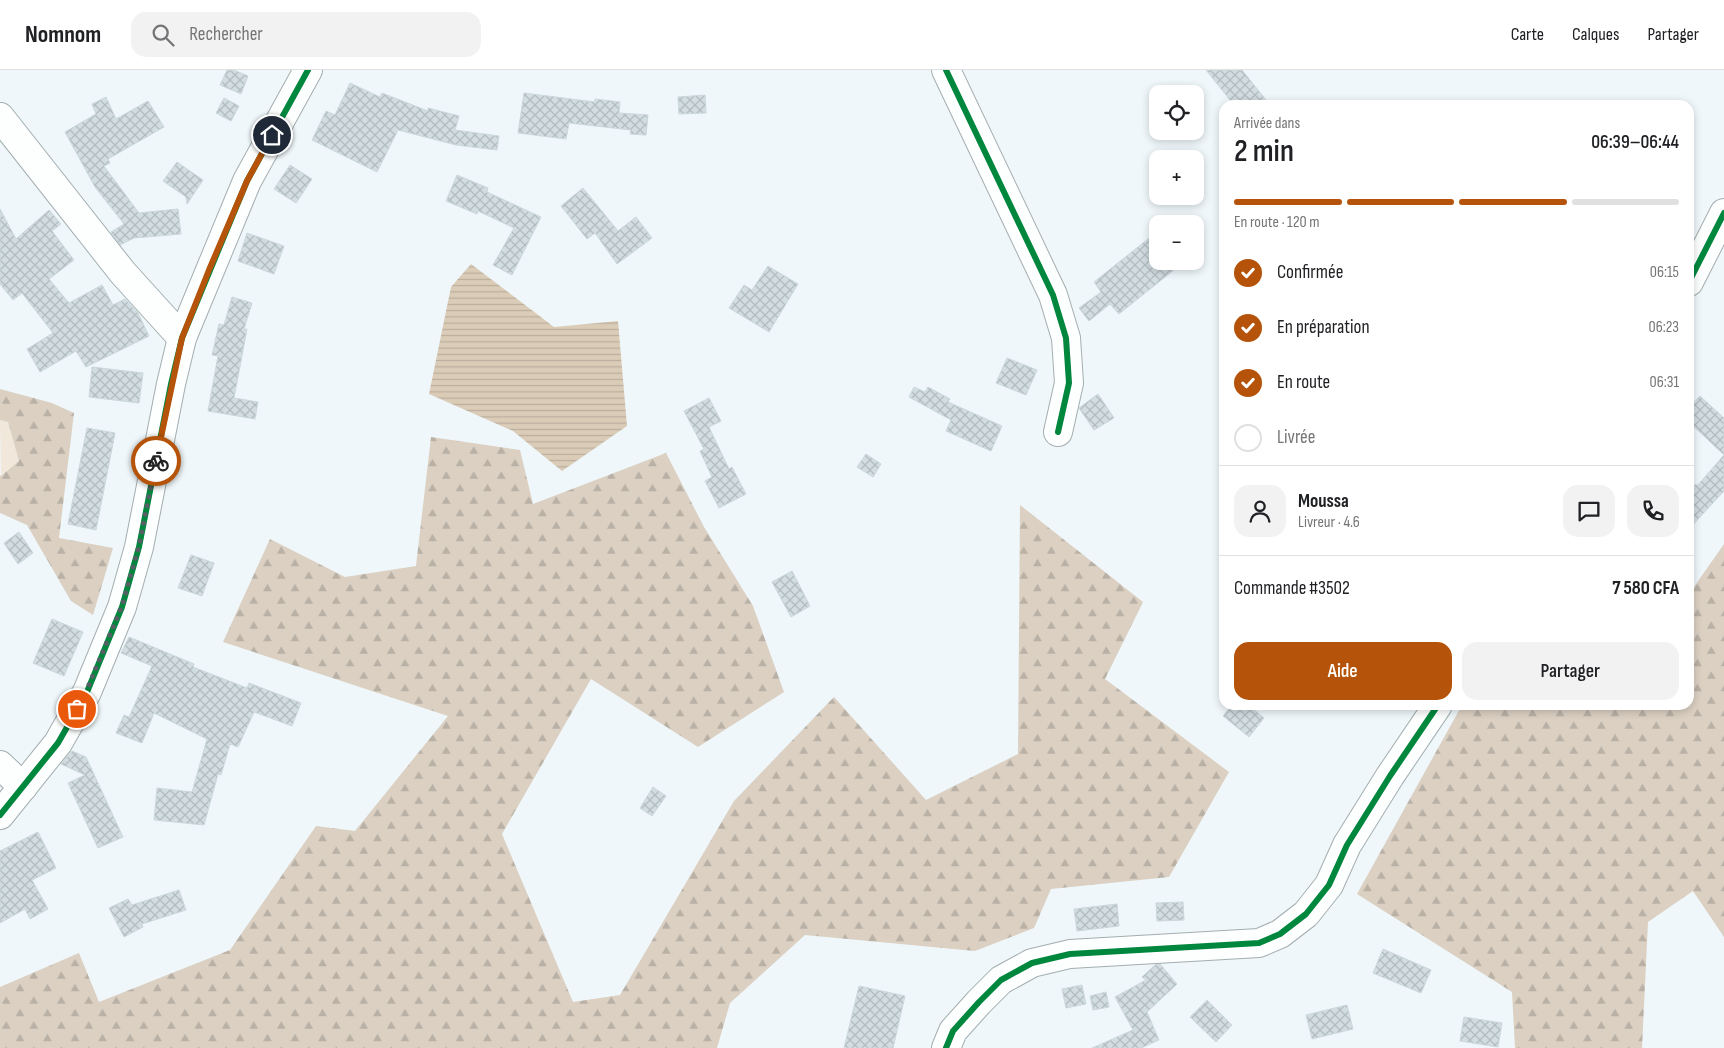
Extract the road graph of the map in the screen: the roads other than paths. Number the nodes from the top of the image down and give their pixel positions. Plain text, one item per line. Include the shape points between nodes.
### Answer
1 (308, 70) edge
2 (946, 70) edge
3 (0, 117) edge
4 (1724, 214) edge
5 (1694, 272) edge
6 (182, 338) junction
7 (1058, 432) dead end
8 (1435, 710) edge
9 (0, 765) edge
10 (23, 787) junction
11 (0, 815) edge
12 (946, 1048) edge

1 - 6 street via 247,181
2 - 7 street via 1054,295 1066,338 1069,383
3 - 6 street via 123,273
4 - 5 street
6 - 10 street via 139,546 122,606 86,692 58,743
8 - 12 street via 1347,846 1329,885 1306,914 1280,934 1259,943 1070,954 1032,963 1001,980 978,1002 953,1031
9 - 10 street
10 - 11 street

